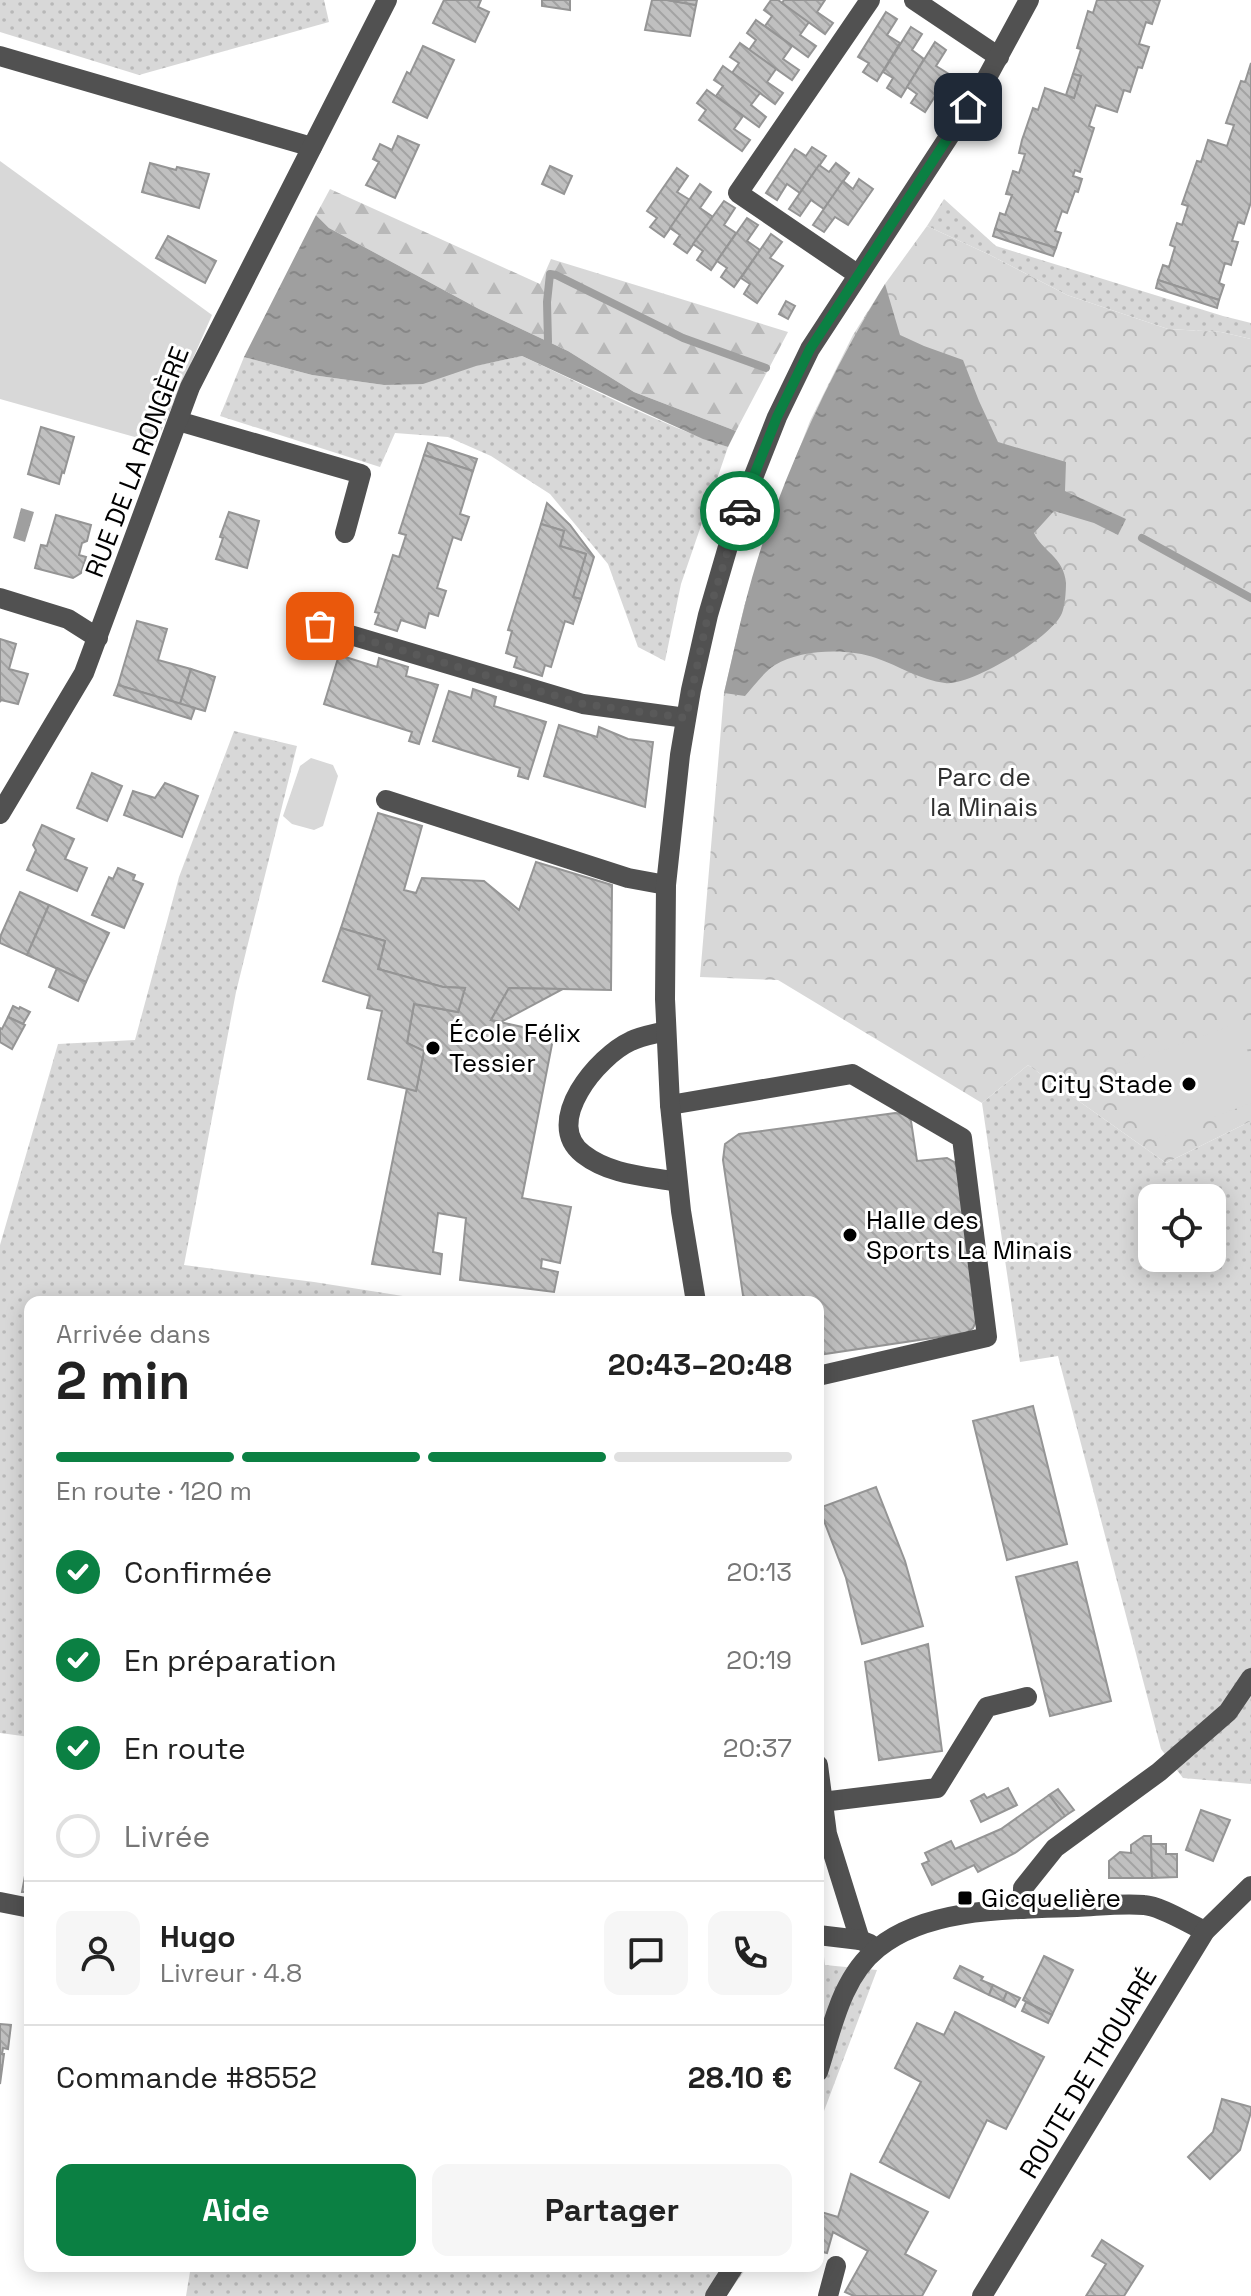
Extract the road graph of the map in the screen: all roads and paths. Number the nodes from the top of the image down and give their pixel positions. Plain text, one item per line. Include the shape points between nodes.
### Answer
1 (387, 0) edge
2 (870, 0) edge
3 (914, 0) edge
4 (1029, 0) edge
5 (0, 56) edge
6 (999, 57) junction
7 (312, 147) junction
8 (857, 274) junction
9 (178, 421) junction
10 (345, 533) dead end
11 (0, 598) edge
12 (320, 626) dead end
13 (98, 638) junction
14 (686, 718) junction
15 (386, 800) dead end
16 (0, 814) edge
17 (666, 885) junction
18 (666, 1031) junction
19 (670, 1105) junction
20 (677, 1182) junction
21 (695, 1296) edge
22 (824, 1375) edge
23 (1251, 1678) edge
24 (1027, 1697) dead end
25 (824, 1802) edge
26 (824, 1815) edge
27 (1251, 1886) edge
28 (0, 1902) edge
29 (24, 1907) edge
30 (1023, 1909) junction
31 (1205, 1931) junction
32 (824, 1936) edge
33 (868, 1944) junction
34 (824, 2053) edge
35 (836, 2266) dead end
36 (730, 2272) edge
37 (715, 2296) edge
38 (828, 2296) edge
39 (982, 2296) edge

1 - 7 street, RUE DE LA RONGÈRE
2 - 8 street via 738,193
3 - 6 street
4 - 6 street
5 - 7 street
6 - 8 street
7 - 9 street, RUE DE LA RONGÈRE via 190,387
8 - 14 street via 810,349 734,526
9 - 10 street via 361,474
9 - 13 street, RUE DE LA RONGÈRE
11 - 13 street via 68,619
12 - 14 street via 583,704
13 - 16 street, RUE DE LA RONGÈRE via 84,673
14 - 17 street
15 - 17 street via 628,878
17 - 18 street
18 - 19 street
18 - 20 street via 630,1041 610,1055 576,1097 569,1127 583,1153 616,1172
19 - 20 street
19 - 22 street via 852,1074 962,1138 987,1337
20 - 21 street
23 - 30 street via 1228,1712 1159,1772 1055,1848 1023,1888
24 - 25 street via 987,1707 937,1788
26 - 33 street
27 - 31 street, ROUTE DE THOUARÉ
28 - 29 street
30 - 31 street via 1147,1905
30 - 33 street via 957,1916
31 - 39 street, ROUTE DE THOUARÉ
32 - 33 street
33 - 34 street
35 - 38 street
36 - 37 street

